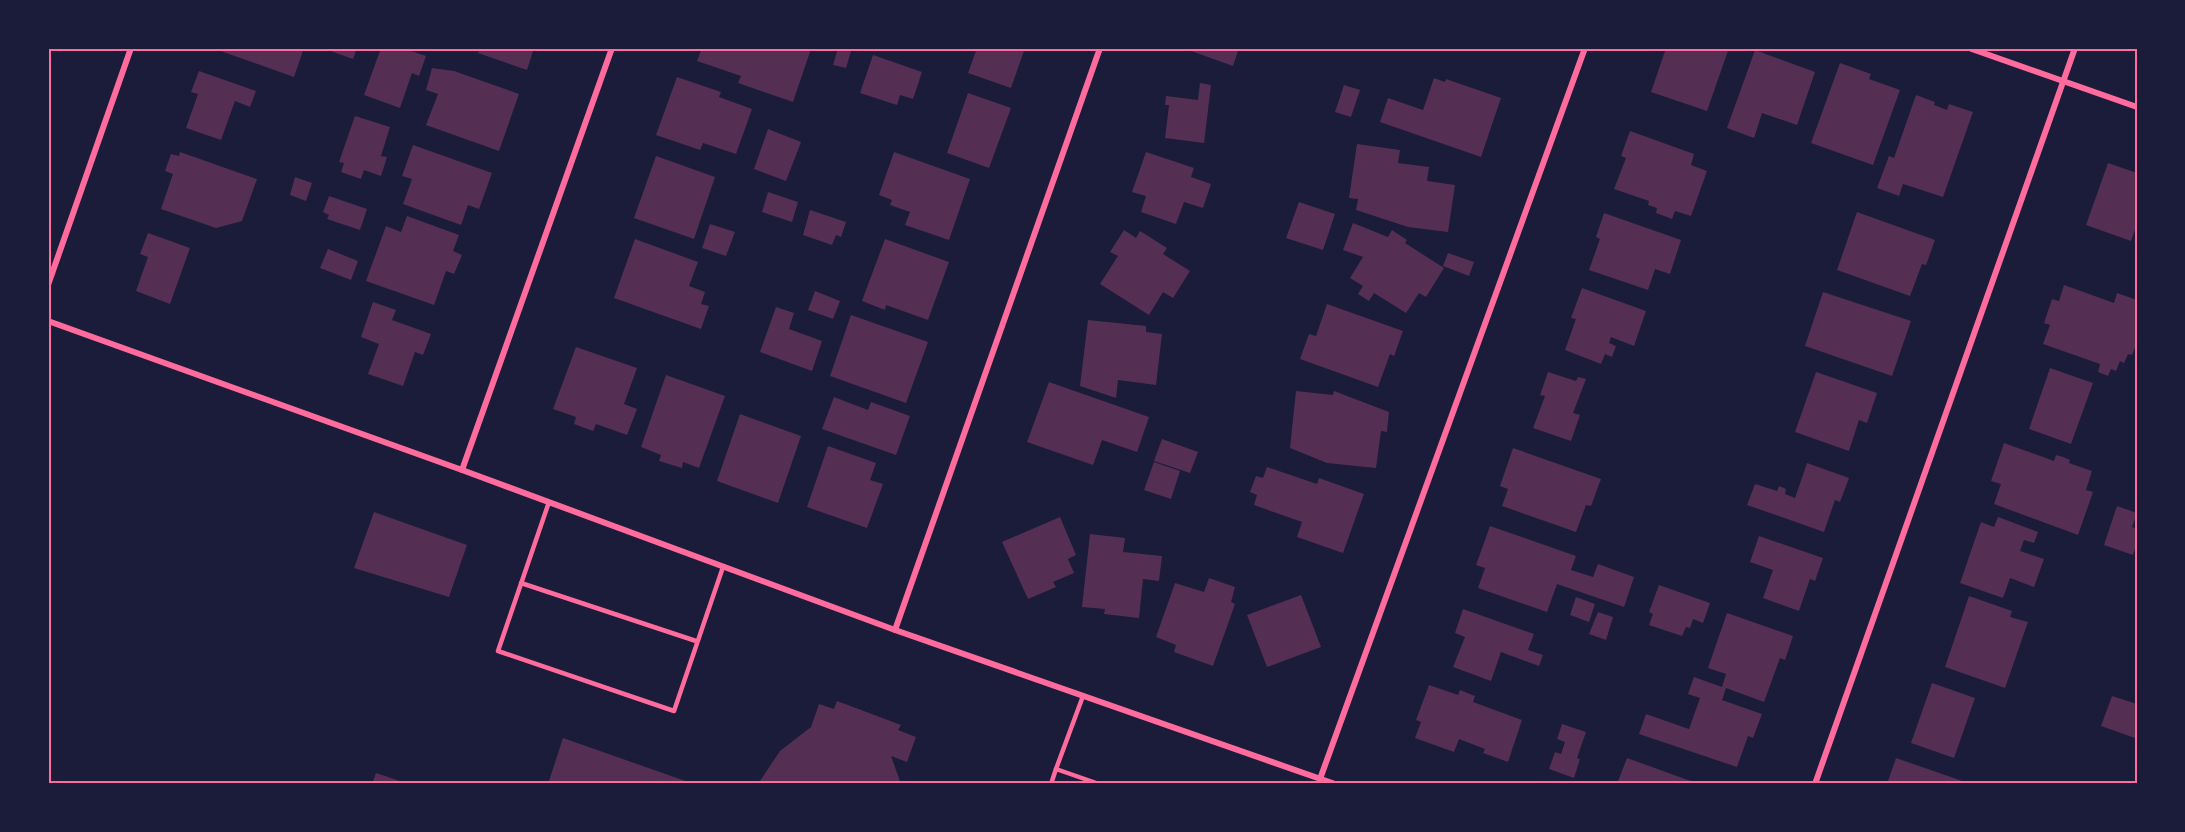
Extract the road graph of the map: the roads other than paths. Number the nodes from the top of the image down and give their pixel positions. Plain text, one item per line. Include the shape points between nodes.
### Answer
1 (131, 48) edge
2 (612, 48) edge
3 (1100, 48) edge
4 (1585, 48) edge
5 (1969, 48) edge
6 (2075, 48) edge
7 (2063, 81) junction
8 (2137, 107) edge
9 (48, 285) edge
10 (48, 321) edge
11 (462, 470) junction
12 (549, 502) junction
13 (723, 567) junction
14 (521, 583) junction
15 (895, 630) junction
16 (696, 641) junction
17 (1083, 696) junction
18 (1056, 769) junction
19 (1320, 779) junction
20 (1051, 784) edge
21 (1099, 784) edge
22 (1335, 784) edge
23 (1815, 784) edge

1 - 9 street
2 - 11 street
3 - 15 street
4 - 19 street
5 - 7 street
6 - 7 street
7 - 8 street
7 - 23 street
10 - 11 street
11 - 12 street
12 - 13 street
12 - 14 lane
13 - 15 street
13 - 16 lane
14 - 16 lane
14 - 16 lane via 498,651 674,711
15 - 17 street
17 - 18 lane
17 - 19 street
18 - 20 lane
18 - 21 lane
19 - 22 street

